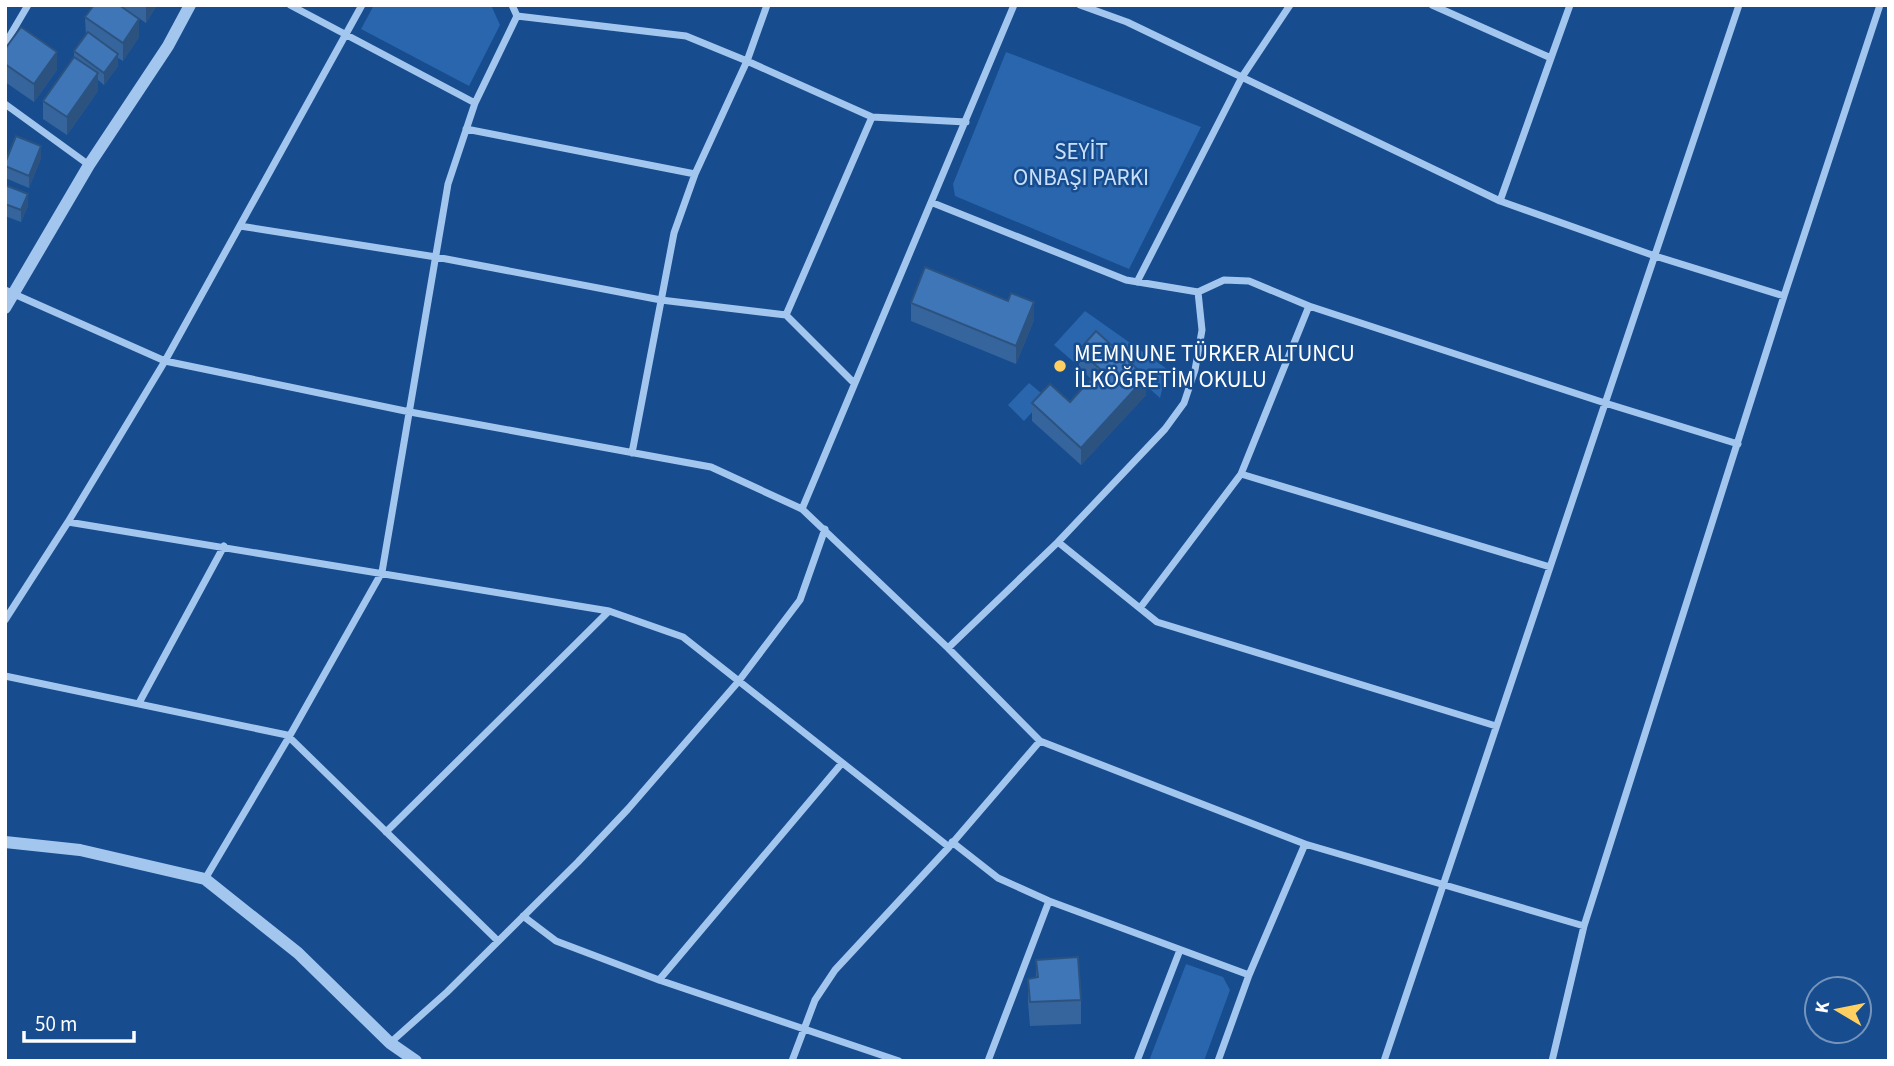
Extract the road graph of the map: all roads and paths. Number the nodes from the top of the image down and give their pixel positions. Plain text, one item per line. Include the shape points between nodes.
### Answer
1 (28, 5) edge
2 (190, 5) edge
3 (290, 5) edge
4 (362, 5) edge
5 (512, 5) edge
6 (767, 5) edge
7 (1014, 5) edge
8 (1080, 5) edge
9 (1290, 5) edge
10 (1432, 5) edge
11 (1570, 5) edge
12 (1739, 5) edge
13 (1880, 5) edge
14 (517, 16) junction
15 (347, 35) junction
16 (5, 44) edge
17 (1550, 58) junction
18 (747, 61) junction
19 (1242, 77) junction
20 (475, 103) junction
21 (5, 104) edge
22 (872, 117) junction
23 (966, 122) junction
24 (466, 129) junction
25 (89, 165) junction
26 (695, 174) junction
27 (1500, 201) junction
28 (933, 203) junction
29 (240, 226) junction
30 (1655, 256) junction
31 (436, 257) junction
32 (1137, 282) junction
33 (9, 292) edge
34 (1198, 292) junction
35 (1784, 296) junction
36 (661, 300) junction
37 (1309, 306) junction
38 (5, 308) edge
39 (786, 315) junction
40 (165, 361) junction
41 (854, 383) junction
42 (1605, 403) junction
43 (410, 412) junction
44 (1738, 443) junction
45 (632, 453) junction
46 (1241, 474) junction
47 (802, 509) junction
48 (68, 522) junction
49 (825, 529) junction
50 (1058, 541) junction
51 (224, 547) junction
52 (1550, 567) junction
53 (382, 572) junction
54 (1140, 608) junction
55 (609, 611) junction
56 (5, 620) edge
57 (948, 648) junction
58 (5, 676) edge
59 (738, 682) junction
60 (139, 703) junction
61 (1496, 726) junction
62 (289, 737) junction
63 (1040, 741) junction
64 (842, 763) junction
65 (386, 832) junction
66 (5, 842) edge
67 (951, 844) junction
68 (1305, 844) junction
69 (205, 879) junction
70 (1443, 885) junction
71 (1049, 901) junction
72 (523, 916) junction
73 (1584, 926) junction
74 (498, 941) junction
75 (1180, 950) junction
76 (1249, 975) junction
77 (659, 980) junction
78 (805, 1028) junction
79 (390, 1043) junction
80 (416, 1061) edge
81 (792, 1061) edge
82 (899, 1061) edge
83 (988, 1061) edge
84 (1137, 1061) edge
85 (1218, 1061) edge
86 (1384, 1061) edge
87 (1552, 1061) edge

1 - 16 street
2 - 25 street
3 - 15 street
4 - 15 street
5 - 14 street
6 - 18 street
7 - 23 street
8 - 19 street
9 - 19 street
10 - 17 street
11 - 17 street
12 - 30 street
13 - 35 street
14 - 18 street via 686,36
14 - 20 street
15 - 20 street
15 - 29 street
17 - 27 street
18 - 22 street
18 - 26 street
19 - 27 street
19 - 32 street
20 - 24 street
21 - 25 street
22 - 23 street
22 - 39 street
23 - 28 street
24 - 26 street
24 - 31 street via 448,184
25 - 33 street
26 - 36 street via 674,233
27 - 30 street
28 - 32 street
28 - 41 street
29 - 31 street
29 - 40 street
30 - 35 street
30 - 42 street
31 - 36 street
31 - 43 street
32 - 34 street
33 - 38 street
33 - 40 street
34 - 37 street via 1224,280 1249,281
34 - 50 street via 1202,330 1184,403 1166,429
35 - 44 street
36 - 39 street
36 - 45 street
37 - 42 street
37 - 46 street
39 - 41 street
40 - 43 street
40 - 48 street
41 - 47 street
42 - 44 street
42 - 52 street
43 - 45 street
43 - 53 street
44 - 73 street
45 - 47 street via 710,467
46 - 52 street
46 - 54 street
47 - 49 street
48 - 51 street
48 - 56 street
49 - 57 street
49 - 59 street via 800,600
50 - 54 street
50 - 57 street
51 - 53 street
51 - 60 street
52 - 61 street
53 - 55 street
53 - 62 street
54 - 61 street via 1157,622
55 - 59 street via 683,637
55 - 65 street
57 - 63 street
58 - 60 street
59 - 64 street
59 - 72 street via 628,809
60 - 62 street
61 - 70 street
62 - 65 street
62 - 69 street
63 - 67 street
63 - 68 street
64 - 67 street
64 - 77 street
65 - 74 street
66 - 69 street via 80,850
67 - 71 street via 998,878
67 - 78 street via 835,970 815,1000
68 - 70 street
68 - 76 street
69 - 79 street via 298,953
70 - 73 street
70 - 86 street
71 - 75 street
71 - 83 street
72 - 74 street
72 - 77 street via 556,941
73 - 87 street
74 - 79 street
75 - 76 street
75 - 84 street
76 - 85 street
77 - 78 street
78 - 81 street
78 - 82 street
79 - 80 street

